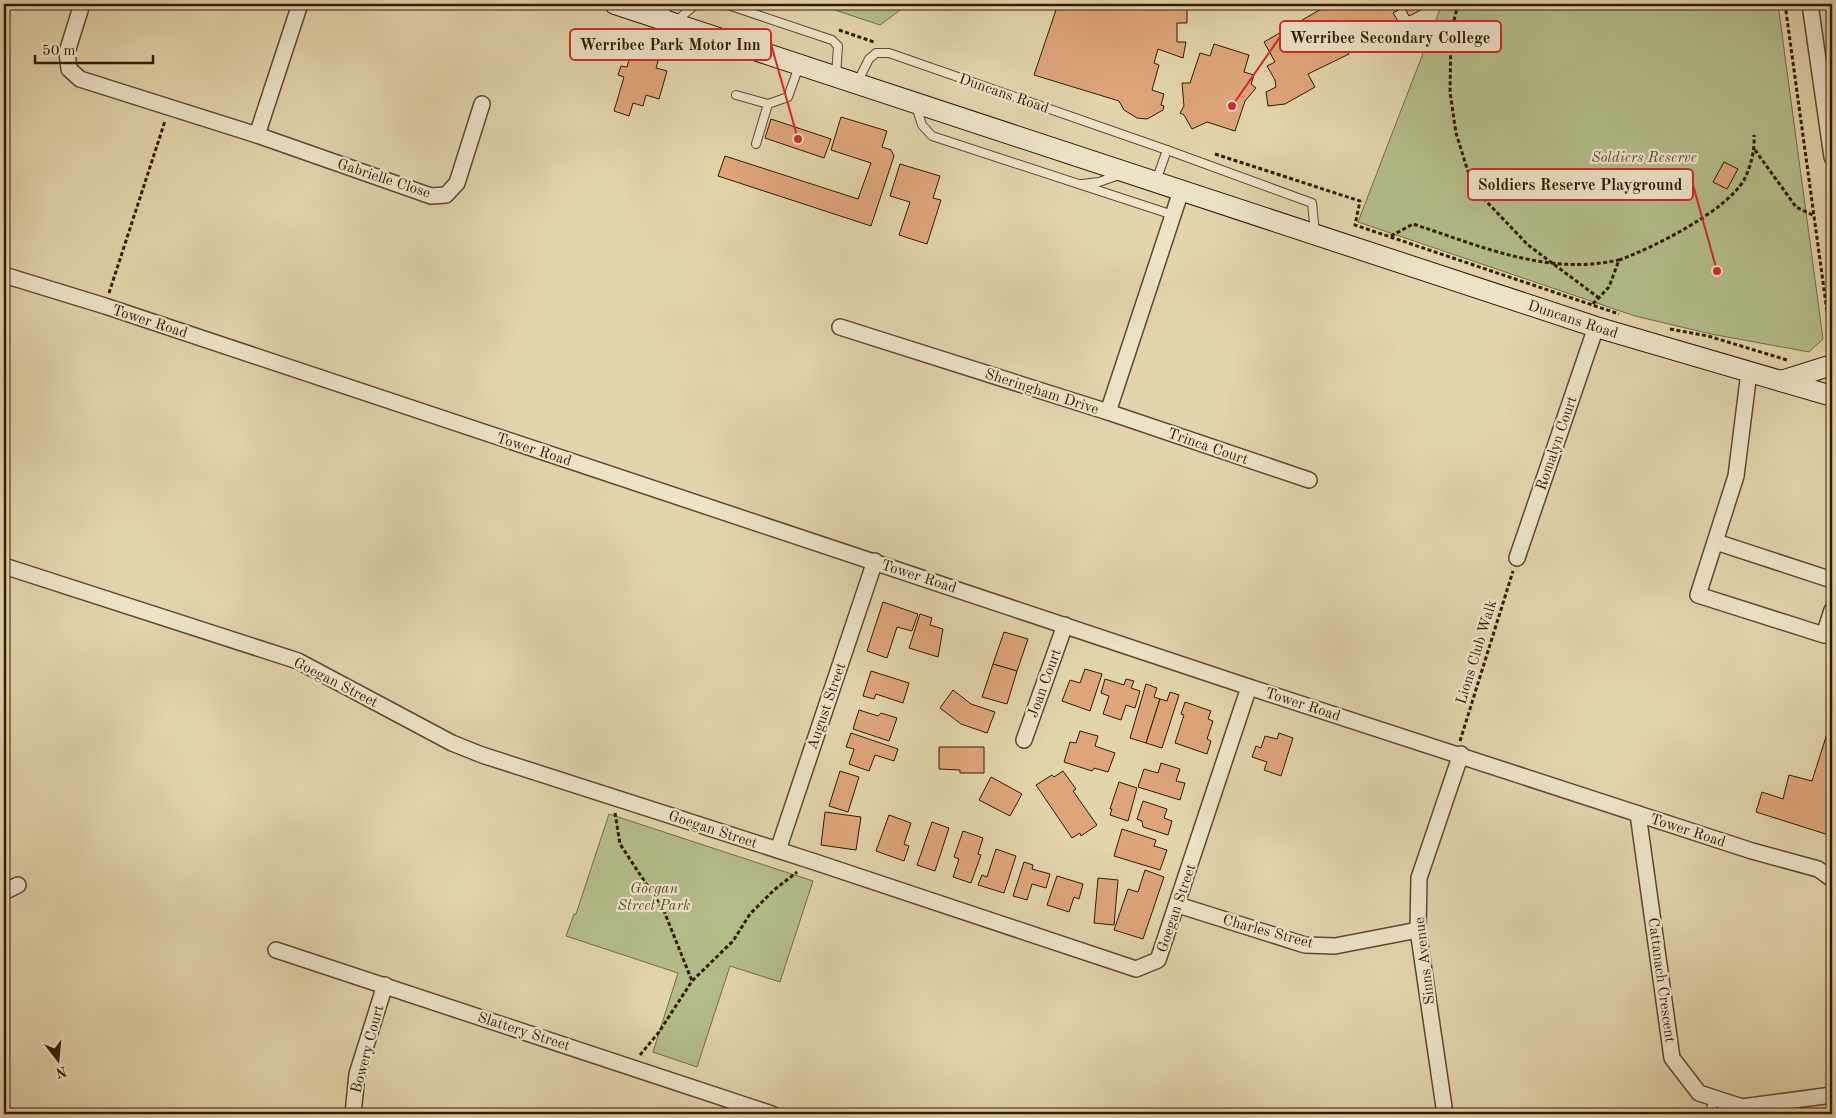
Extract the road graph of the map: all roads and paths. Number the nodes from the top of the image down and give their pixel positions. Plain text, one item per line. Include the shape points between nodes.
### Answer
1 (82, 4) edge
2 (300, 4) edge
3 (615, 4) edge
4 (696, 4) edge
5 (725, 4) edge
6 (1458, 4) edge
7 (1784, 4) edge
8 (1810, 4) edge
9 (666, 16) edge
10 (800, 65) junction
11 (836, 77) junction
12 (857, 83) junction
13 (736, 94) dead end
14 (915, 102) junction
15 (482, 104) dead end
16 (768, 104) junction
17 (170, 106) junction
18 (256, 134) junction
19 (1754, 136) dead end
20 (756, 144) dead end
21 (1755, 149) junction
22 (1167, 150) junction
23 (1832, 157) edge
24 (1126, 172) junction
25 (1155, 182) junction
26 (1075, 183) junction
27 (1181, 191) junction
28 (1173, 215) junction
29 (1813, 215) junction
30 (1355, 225) dead end
31 (1315, 235) junction
32 (1390, 236) junction
33 (1619, 260) junction
34 (1550, 263) junction
35 (4, 275) edge
36 (1599, 298) junction
37 (1593, 304) junction
38 (105, 306) junction
39 (1622, 314) dead end
40 (1832, 319) edge
41 (840, 327) dead end
42 (1596, 327) junction
43 (1661, 327) dead end
44 (1793, 361) dead end
45 (1832, 365) edge
46 (1749, 372) junction
47 (1781, 382) junction
48 (1832, 396) edge
49 (1108, 412) junction
50 (1309, 480) dead end
51 (1716, 542) junction
52 (1517, 558) joint
53 (875, 561) junction
54 (4, 566) edge
55 (1832, 580) edge
56 (1832, 610) edge
57 (1065, 625) junction
58 (1249, 686) junction
59 (1024, 740) dead end
60 (1459, 753) junction
61 (614, 796) junction
62 (1638, 814) junction
63 (778, 850) junction
64 (812, 861) junction
65 (1832, 879) edge
66 (18, 884) dead end
67 (4, 892) edge
68 (1178, 905) junction
69 (1418, 930) junction
70 (276, 950) dead end
71 (692, 981) junction
72 (385, 985) junction
73 (632, 1066) junction
74 (1832, 1095) edge
75 (1716, 1098) junction
76 (739, 1109) edge
77 (352, 1114) edge
78 (772, 1114) edge
79 (1445, 1114) edge
80 (1708, 1114) edge

1 - 17 street, Gabrielle Close via 67,52 69,69 80,79
2 - 18 street
3 - 9 main road, Duncans Road
4 - 9 lane
5 - 11 lane via 832,40 838,46
6 - 34 path via 1451,33 1450,92 1456,133 1470,178 1504,221
7 - 29 path
8 - 23 street
9 - 10 main road, Duncans Road
10 - 11 main road, Duncans Road
10 - 16 lane via 788,97
11 - 12 main road, Duncans Road
12 - 14 main road, Duncans Road
12 - 22 lane, Duncans Road via 869,59 876,53 889,53
13 - 16 lane
14 - 24 main road, Duncans Road
14 - 26 lane via 922,125 932,136
15 - 18 street, Gabrielle Close via 457,183 446,195 431,196
16 - 20 lane
17 - 18 street, Gabrielle Close
17 - 38 path
19 - 21 path
21 - 29 path via 1796,208
21 - 33 path via 1745,178 1725,199 1670,239
22 - 25 lane
22 - 31 lane, Duncans Road via 1312,203
24 - 25 main road, Duncans Road
24 - 26 lane via 1099,182
25 - 27 main road, Duncans Road
26 - 28 lane
27 - 28 street, Sheringham Drive
27 - 31 main road, Duncans Road
28 - 49 street, Sheringham Drive
29 - 40 path via 1827,311
30 - 32 path
31 - 42 main road, Duncans Road
32 - 34 path via 1413,224 1525,261
32 - 37 path
33 - 34 path via 1588,266
33 - 36 path via 1609,287
34 - 36 path
35 - 38 street, Tower Road
36 - 37 path
37 - 39 path
38 - 53 street, Tower Road
41 - 49 street, Sheringham Drive
42 - 46 main road, Duncans Road
42 - 52 street, Romalyn Court
43 - 44 path via 1708,336
45 - 47 main road
46 - 47 main road, Duncans Road
46 - 51 street via 1736,476
47 - 48 main road, Duncans Road
49 - 50 street, Trinca Court
51 - 55 street
51 - 56 street via 1698,595 1824,635
52 - 60 path, Lions Club Walk
53 - 57 street, Tower Road
53 - 63 street, August Street
54 - 61 street, Goegan Street via 298,661 452,743
57 - 58 street, Tower Road
57 - 59 street, Joan Court
58 - 60 street, Tower Road
58 - 68 street, Goegan Street
60 - 62 street, Tower Road
60 - 69 street, Sinns Avenue via 1419,878
61 - 63 street, Goegan Street
61 - 71 path via 620,844 664,911
62 - 65 street, Tower Road via 1818,869
62 - 75 street, Cattanach Crescent via 1672,1058 1699,1093
63 - 64 street, Goegan Street
64 - 68 street, Goegan Street via 1136,969 1158,960
64 - 71 path via 774,890 750,914 733,941
66 - 67 street
68 - 69 street, Charles Street via 1306,945 1335,946
69 - 79 street, Sinns Avenue
70 - 72 street, Slattery Street
71 - 73 path
72 - 73 street, Slattery Street
72 - 77 street, Bowery Court via 356,1074
73 - 76 street, Slattery Street
74 - 75 street, Cattanach Crescent via 1742,1107
75 - 80 lane
76 - 78 street, Slattery Street

